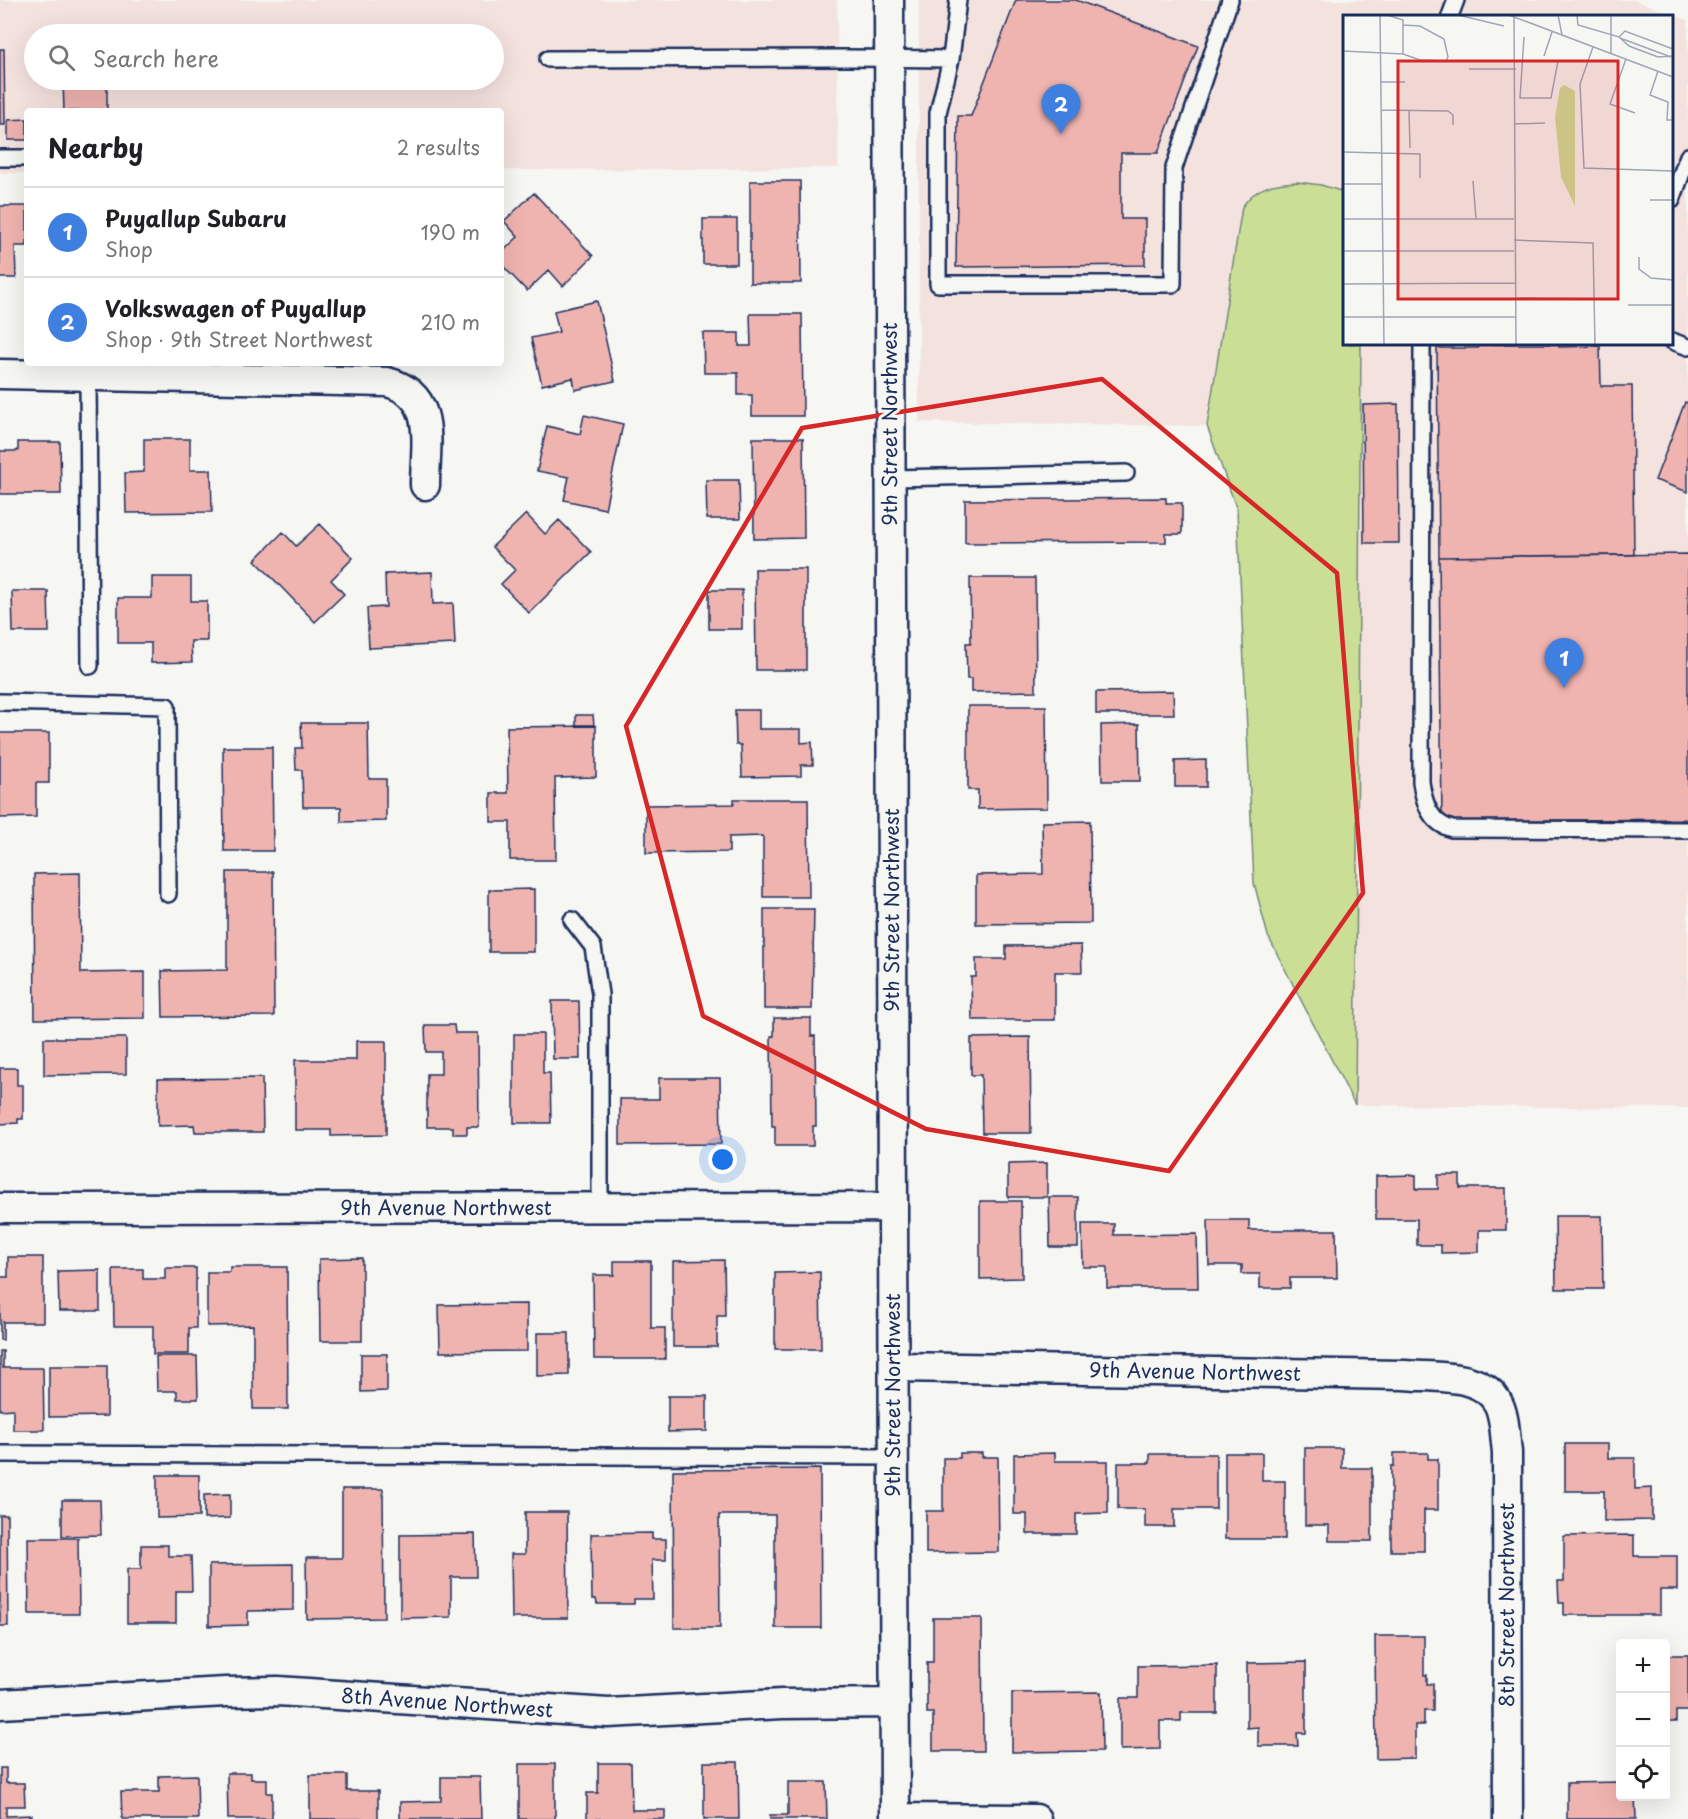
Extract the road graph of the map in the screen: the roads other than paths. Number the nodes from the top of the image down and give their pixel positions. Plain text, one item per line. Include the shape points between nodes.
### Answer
1 (889, 0) edge
2 (958, 0) edge
3 (1230, 0) edge
4 (1456, 0) edge
5 (1450, 15) edge
6 (889, 58) junction
7 (548, 59) dead end
8 (951, 59) junction
9 (1688, 156) edge
10 (0, 158) edge
11 (24, 158) edge
12 (1673, 195) edge
13 (1673, 342) edge
14 (1422, 345) edge
15 (1688, 347) edge
16 (0, 374) edge
17 (88, 377) junction
18 (1126, 473) dead end
19 (891, 478) junction
20 (425, 486) dead end
21 (90, 666) dead end
22 (0, 702) edge
23 (1688, 830) edge
24 (168, 894) dead end
25 (572, 920) dead end
26 (600, 1207) junction
27 (893, 1207) junction
28 (0, 1208) edge
29 (894, 1367) junction
30 (1493, 1394) joint
31 (0, 1454) edge
32 (894, 1457) junction
33 (895, 1703) junction
34 (0, 1704) edge
35 (895, 1818) edge
36 (1036, 1819) edge
37 (1508, 1819) edge

1 - 6 street, 9th Street Northwest
2 - 8 lane
3 - 8 lane via 1174,168 1173,284 938,284 938,113
4 - 5 lane
6 - 7 lane
6 - 8 lane
6 - 19 street, 9th Street Northwest
9 - 12 lane
10 - 11 lane
13 - 15 lane
14 - 23 lane via 1421,782 1430,814 1440,826 1452,830
16 - 17 street
17 - 20 street via 387,382 411,393 424,416
17 - 21 lane
18 - 19 lane
19 - 27 street, 9th Street Northwest
22 - 24 lane via 167,706
25 - 26 lane via 593,947 600,994
26 - 27 street, 9th Avenue Northwest
26 - 28 street, 9th Avenue Northwest
27 - 29 street, 9th Street Northwest
29 - 30 street, 9th Avenue Northwest via 1404,1375 1468,1381
29 - 32 street, 9th Street Northwest
30 - 37 street, 8th Street Northwest via 1500,1407 1507,1452
31 - 32 lane
32 - 33 street, 9th Street Northwest
33 - 34 street, 8th Avenue Northwest via 608,1713 278,1691
33 - 35 street, 9th Street Northwest
35 - 36 street

